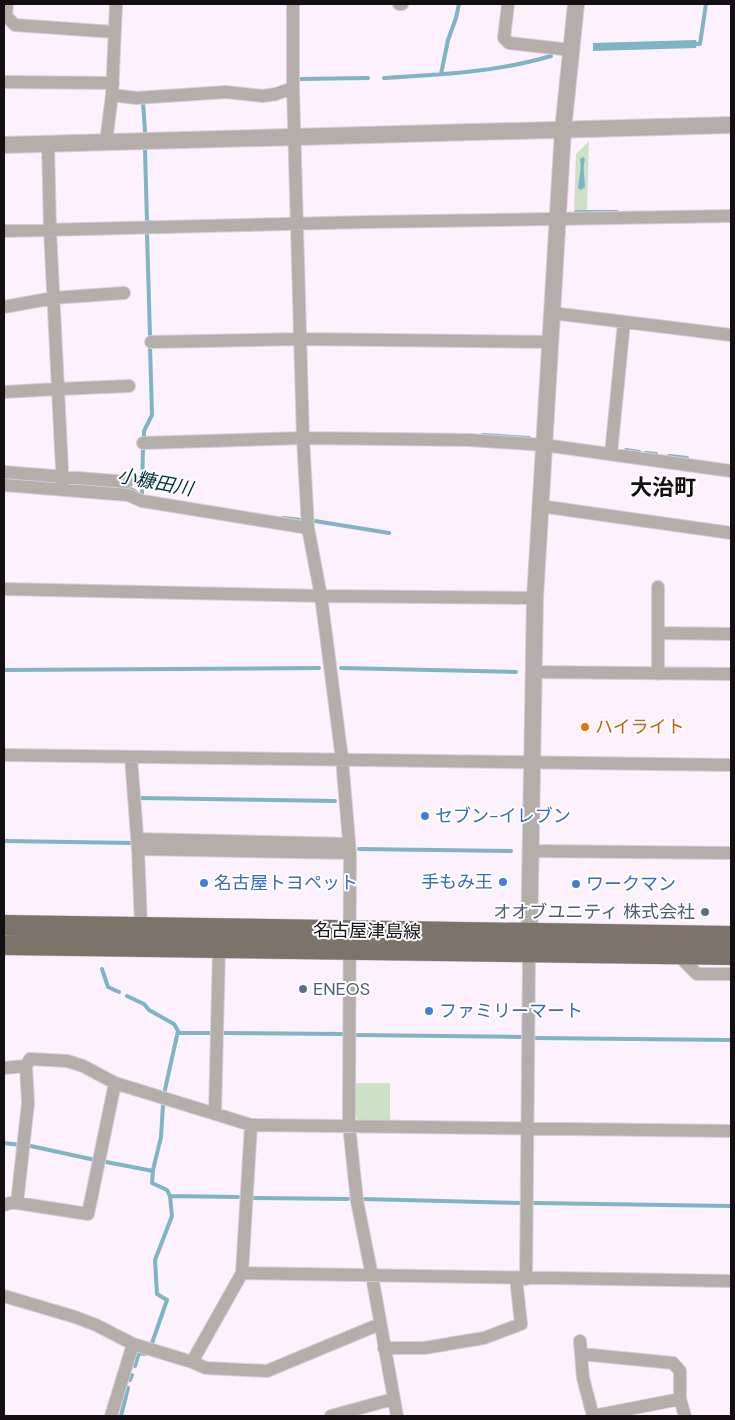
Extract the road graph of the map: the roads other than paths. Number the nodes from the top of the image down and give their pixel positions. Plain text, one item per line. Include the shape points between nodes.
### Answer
1 (7, 4) edge
2 (116, 4) edge
3 (293, 4) edge
4 (508, 4) edge
5 (576, 4) edge
6 (114, 32) junction
7 (571, 50) junction
8 (4, 82) edge
9 (293, 88) junction
10 (112, 89) junction
11 (731, 125) edge
12 (563, 130) junction
13 (295, 137) junction
14 (106, 142) junction
15 (48, 144) junction
16 (4, 145) edge
17 (731, 216) edge
18 (558, 218) junction
19 (298, 224) junction
20 (50, 230) junction
21 (4, 232) edge
22 (124, 293) dead end
23 (53, 298) junction
24 (4, 307) edge
25 (552, 313) junction
26 (624, 322) junction
27 (731, 335) edge
28 (300, 339) junction
29 (151, 342) dead end
30 (550, 342) junction
31 (129, 386) dead end
32 (58, 389) junction
33 (4, 392) edge
34 (303, 438) junction
35 (143, 442) dead end
36 (544, 445) junction
37 (611, 454) junction
38 (731, 471) edge
39 (4, 472) edge
40 (128, 482) dead end
41 (63, 483) junction
42 (4, 485) edge
43 (540, 506) junction
44 (308, 528) junction
45 (731, 532) edge
46 (658, 587) dead end
47 (4, 589) edge
48 (321, 596) junction
49 (535, 598) junction
50 (658, 634) junction
51 (731, 634) edge
52 (534, 672) junction
53 (658, 674) junction
54 (731, 674) edge
55 (4, 755) edge
56 (131, 757) junction
57 (342, 759) junction
58 (532, 761) junction
59 (731, 765) edge
60 (138, 844) junction
61 (350, 849) junction
62 (531, 851) junction
63 (731, 853) edge
64 (4, 925) edge
65 (141, 927) junction
66 (350, 930) junction
67 (530, 933) junction
68 (731, 936) edge
69 (4, 946) edge
70 (219, 949) junction
71 (350, 951) junction
72 (529, 954) junction
73 (678, 955) junction
74 (731, 955) edge
75 (731, 974) edge
76 (26, 1066) junction
77 (4, 1068) edge
78 (115, 1083) junction
79 (215, 1113) junction
80 (251, 1125) junction
81 (349, 1126) junction
82 (528, 1129) junction
83 (731, 1132) edge
84 (10, 1204) edge
85 (242, 1273) junction
86 (372, 1276) junction
87 (521, 1279) junction
88 (731, 1281) edge
89 (4, 1296) edge
90 (380, 1324) junction
91 (580, 1341) dead end
92 (133, 1344) junction
93 (384, 1348) junction
94 (581, 1354) junction
95 (192, 1362) junction
96 (393, 1399) junction
97 (680, 1399) junction
98 (111, 1416) edge
99 (331, 1416) edge
100 (397, 1416) edge
101 (593, 1416) edge
102 (685, 1416) edge

1 - 6 street via 6,16 16,25
2 - 6 street
3 - 9 street
4 - 7 street via 504,38 509,43
5 - 7 street
6 - 10 street
7 - 12 street
8 - 10 street
9 - 10 street via 263,96 226,92 136,98
9 - 13 street
10 - 14 street
11 - 12 street
12 - 13 street
12 - 18 street
13 - 14 street
13 - 19 street
14 - 15 street
15 - 16 street
15 - 20 street
17 - 18 street
18 - 19 street
18 - 25 street
19 - 20 street
19 - 28 street
20 - 21 street
20 - 23 street
22 - 23 street
23 - 24 street
23 - 32 street
25 - 26 street
25 - 30 street
26 - 27 street
26 - 37 street
28 - 29 street
28 - 30 street
28 - 34 street
30 - 36 street
31 - 32 street
32 - 33 street
32 - 41 street
34 - 35 street
34 - 36 street via 469,440
34 - 44 street
36 - 37 street
36 - 43 street
37 - 38 street
39 - 41 street
40 - 41 street
41 - 42 street
41 - 44 street via 128,495 142,501
43 - 45 street
43 - 49 street
44 - 48 street
46 - 50 street
47 - 48 street
48 - 49 street
48 - 57 street
49 - 52 street
50 - 51 street
50 - 53 street
52 - 53 street
52 - 58 street
53 - 54 street
55 - 56 street
56 - 57 street
56 - 60 street
57 - 58 street
57 - 61 street
58 - 59 street
58 - 62 street
60 - 61 street
60 - 65 street
61 - 66 street
62 - 63 street
62 - 67 street
64 - 65 main road, 名古屋津島線
65 - 66 main road, 名古屋津島線
66 - 67 main road, 名古屋津島線
66 - 71 street
67 - 68 main road, 名古屋津島線
67 - 72 street
69 - 70 main road, 名古屋津島線
70 - 71 main road, 名古屋津島線
70 - 79 street
71 - 72 main road, 名古屋津島線
71 - 81 street
72 - 73 main road, 名古屋津島線
72 - 82 street
73 - 74 main road, 名古屋津島線
73 - 75 street via 697,974
76 - 77 street
76 - 78 street via 30,1059 67,1061
76 - 84 street via 28,1103
78 - 79 street
78 - 84 street via 88,1214
79 - 80 street
80 - 81 street
80 - 85 street
81 - 82 street
81 - 86 street via 357,1201
82 - 83 street
82 - 87 street
85 - 86 street
85 - 95 street
86 - 87 street
86 - 90 street
87 - 88 street
87 - 93 street via 521,1324 484,1338 424,1348
89 - 92 street via 75,1317
90 - 93 street
90 - 95 street via 267,1371 206,1368
91 - 94 street
92 - 95 street
92 - 98 street
93 - 96 street
94 - 97 street via 673,1364 680,1371
94 - 101 street via 583,1378
96 - 99 street
96 - 100 street
97 - 101 street
97 - 102 street

